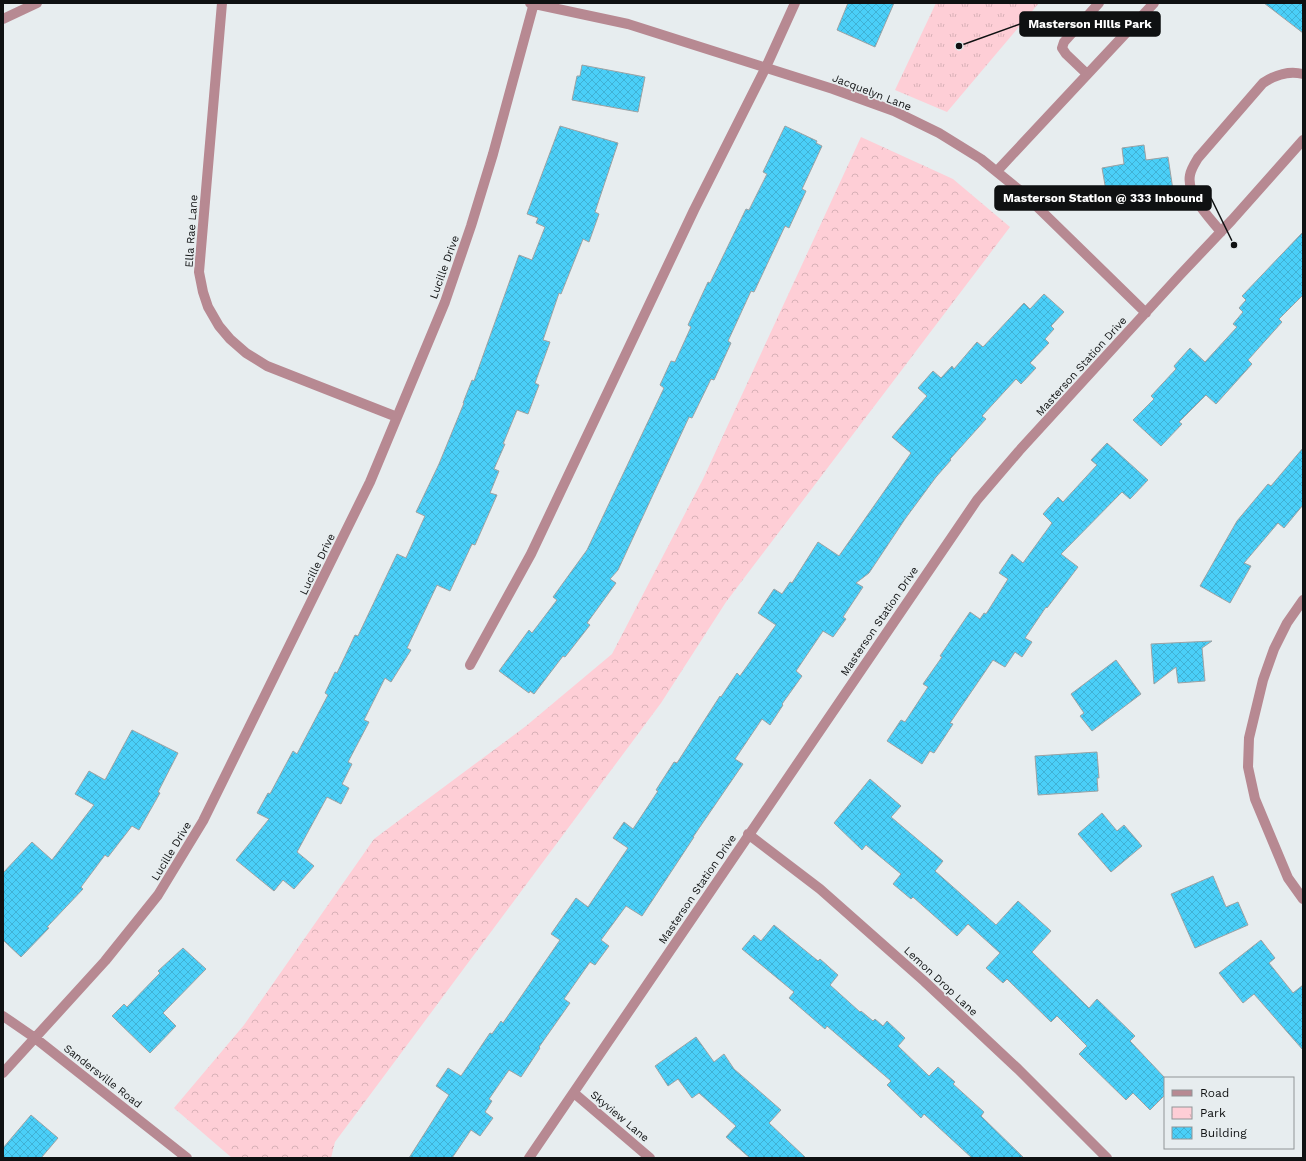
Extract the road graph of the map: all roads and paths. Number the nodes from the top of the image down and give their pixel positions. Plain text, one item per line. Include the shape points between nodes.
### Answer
1 (37, 3) edge
2 (222, 3) edge
3 (532, 3) edge
4 (795, 3) edge
5 (1099, 3) edge
6 (1154, 3) edge
7 (3, 20) edge
8 (766, 67) junction
9 (1087, 74) junction
10 (1303, 74) edge
11 (1303, 140) edge
12 (997, 171) junction
13 (1221, 232) junction
14 (1146, 313) junction
15 (397, 417) junction
16 (1303, 600) edge
17 (470, 665) dead end
18 (748, 834) junction
19 (1303, 899) edge
20 (3, 1016) edge
21 (36, 1038) junction
22 (3, 1073) edge
23 (574, 1093) junction
24 (187, 1158) edge
25 (528, 1158) edge
26 (650, 1158) edge
27 (1107, 1158) edge

1 - 7 street
2 - 15 street, Ella Rae Lane via 199,272 208,307 230,339 267,366
3 - 8 street, Jacquelyn Lane via 628,24
3 - 15 street, Lucille Drive via 493,154 471,226 445,302
4 - 8 street
5 - 9 street via 1064,42 1062,48
6 - 9 street
8 - 12 street, Jacquelyn Lane via 894,111 945,137
8 - 17 street via 694,210 531,554
9 - 12 street
10 - 13 street via 1281,74 1263,83 1193,167 1190,186 1194,197
11 - 13 street, Masterson Station Drive
12 - 14 street, Jacquelyn Lane via 1023,192
13 - 14 street, Masterson Station Drive
14 - 18 street, Masterson Station Drive via 977,500
15 - 21 street, Lucille Drive via 370,482 203,821 158,895 105,961
16 - 19 street via 1287,623 1263,680 1249,738 1248,767 1255,799 1288,878
18 - 23 street, Masterson Station Drive
18 - 27 street, Lemon Drop Lane via 820,889 924,981 1018,1069
20 - 21 street, Sandersville Road
21 - 22 street, Lucille Drive
21 - 24 street, Sandersville Road
23 - 25 street, Masterson Station Drive
23 - 26 street, Skyview Lane

